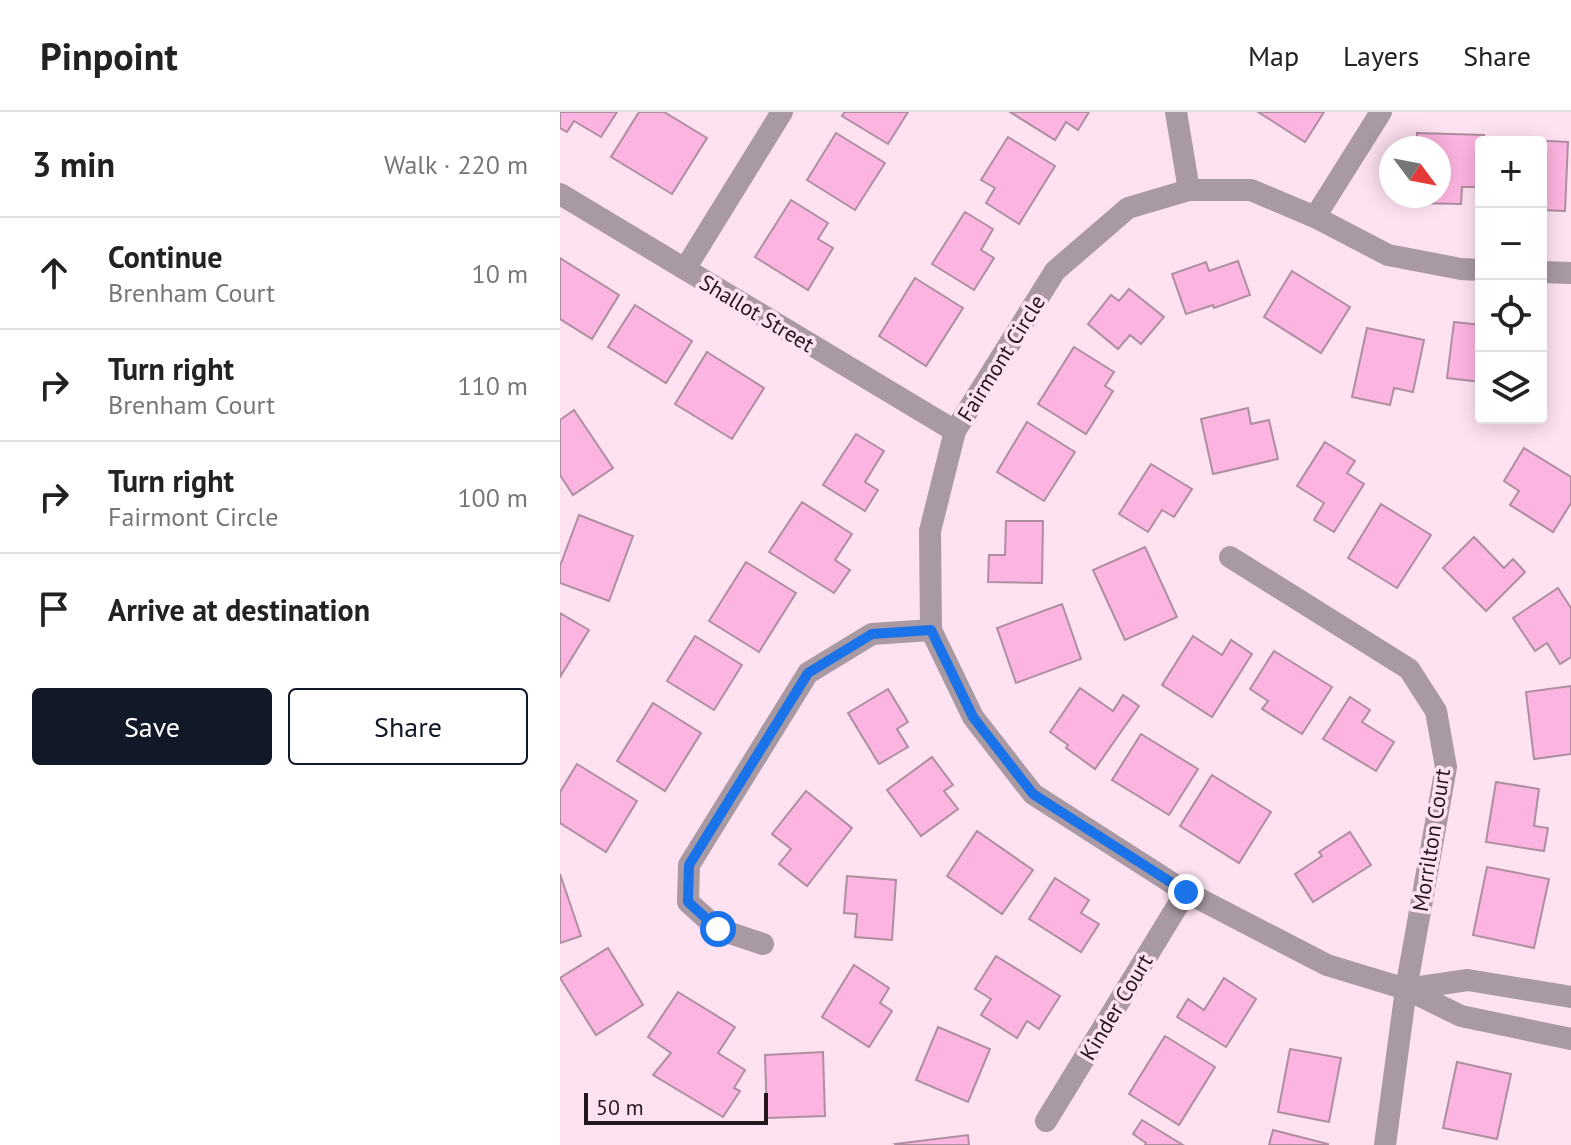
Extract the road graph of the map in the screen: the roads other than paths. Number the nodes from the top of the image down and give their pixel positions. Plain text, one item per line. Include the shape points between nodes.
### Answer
1 (782, 112) edge
2 (1176, 112) edge
3 (1381, 112) edge
4 (1189, 190) junction
5 (560, 194) edge
6 (1315, 217) junction
7 (685, 269) junction
8 (1475, 270) edge
9 (1547, 272) edge
10 (1571, 273) edge
11 (955, 431) junction
12 (1230, 557) dead end
13 (931, 630) junction
14 (1186, 892) junction
15 (763, 944) dead end
16 (1406, 989) junction
17 (1571, 997) edge
18 (1571, 1039) edge
19 (1046, 1121) dead end
20 (1385, 1145) edge

1 - 7 street
2 - 4 street
3 - 6 street
4 - 6 street, Fairmont Circle via 1251,190
4 - 11 street, Fairmont Circle via 1128,208 1055,271
5 - 7 street, Shallot Street
6 - 8 street, Fairmont Circle via 1388,255
7 - 11 street, Shallot Street
9 - 10 street
11 - 13 street, Fairmont Circle via 930,531
12 - 16 street, Morrilton Court via 1409,669 1436,711 1446,767
13 - 14 street, Fairmont Circle via 973,717 1033,794
13 - 15 street via 872,634 808,673 689,865 688,902 718,929
14 - 16 street, Fairmont Circle via 1327,965
14 - 19 street, Kinder Court
16 - 17 street, Fairmont Circle via 1468,980
16 - 18 street, Fairmont Circle via 1461,1016
16 - 20 street, Morrilton Court

